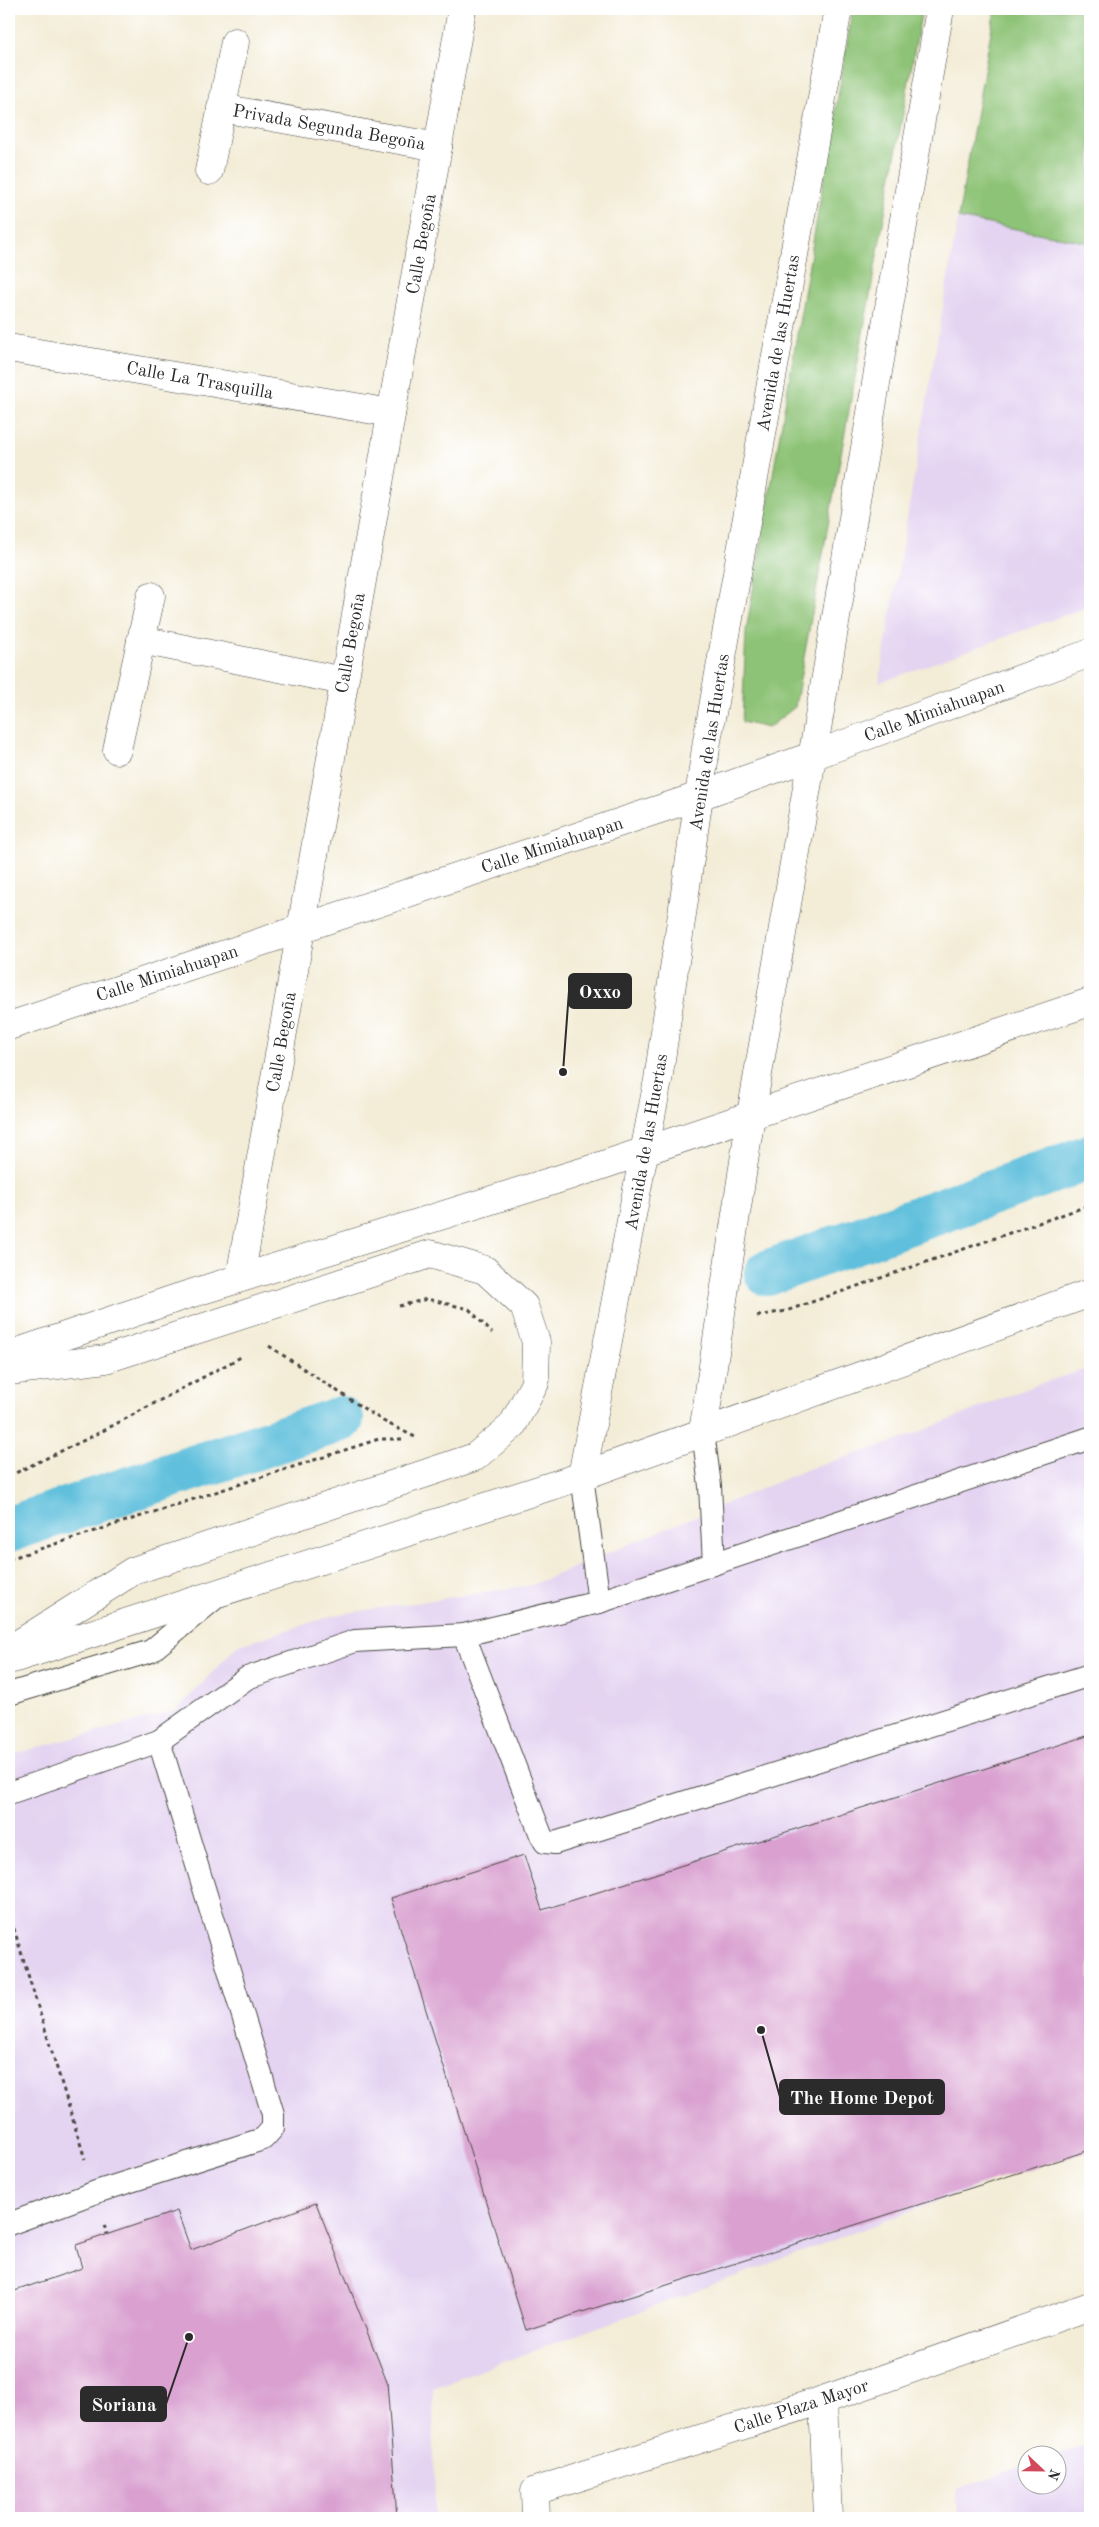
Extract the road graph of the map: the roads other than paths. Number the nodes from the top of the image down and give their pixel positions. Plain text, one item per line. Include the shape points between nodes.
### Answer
1 (462, 9) edge
2 (838, 9) edge
3 (940, 9) edge
4 (234, 42) dead end
5 (221, 108) junction
6 (438, 147) junction
7 (209, 171) dead end
8 (9, 348) edge
9 (391, 413) junction
10 (151, 596) dead end
11 (141, 640) junction
12 (1090, 653) edge
13 (344, 682) junction
14 (117, 750) dead end
15 (812, 756) junction
16 (699, 796) junction
17 (300, 929) junction
18 (1090, 1002) edge
19 (9, 1026) edge
20 (751, 1115) junction
21 (646, 1150) junction
22 (240, 1278) junction
23 (1090, 1293) edge
24 (9, 1355) edge
25 (9, 1371) edge
26 (703, 1432) junction
27 (1090, 1438) edge
28 (582, 1476) junction
29 (714, 1564) junction
30 (226, 1590) junction
31 (599, 1602) junction
32 (464, 1635) junction
33 (9, 1650) edge
34 (9, 1660) edge
35 (1090, 1675) edge
36 (9, 1694) edge
37 (159, 1741) junction
38 (9, 1793) edge
39 (9, 2224) edge
40 (1090, 2306) edge
41 (823, 2400) junction
42 (536, 2518) edge
43 (828, 2518) edge

1 - 6 street, Calle Begoña
2 - 16 street, Avenida de las Huertas
3 - 15 street
4 - 5 street
5 - 6 street, Privada Segunda Begoña
5 - 7 street
6 - 9 street, Calle Begoña
8 - 9 street, Calle La Trasquilla
9 - 13 street, Calle Begoña
10 - 11 street
11 - 13 street
11 - 14 street
12 - 15 street, Calle Mimiahuapan
13 - 17 street, Calle Begoña
15 - 16 street, Calle Mimiahuapan
15 - 20 street
16 - 17 street, Calle Mimiahuapan
16 - 21 street, Avenida de las Huertas
17 - 19 street, Calle Mimiahuapan
17 - 22 street, Calle Begoña
18 - 20 street
20 - 21 street
20 - 26 street
21 - 22 street
21 - 28 street, Avenida de las Huertas
22 - 24 street
23 - 26 street
25 - 33 street via 106,1360 430,1254 485,1270 524,1306 536,1342 535,1383 512,1426 475,1457 133,1570
26 - 28 street
26 - 29 lane
27 - 29 lane
28 - 30 street
28 - 31 lane
29 - 31 lane
30 - 34 street
30 - 36 lane via 151,1650
31 - 32 lane
32 - 35 lane via 541,1835 545,1842 555,1843
32 - 37 lane via 355,1641 247,1678
37 - 38 lane
37 - 39 lane via 273,2114 273,2128 263,2138
40 - 41 street, Calle Plaza Mayor
41 - 42 street, Calle Plaza Mayor via 535,2491
41 - 43 street

